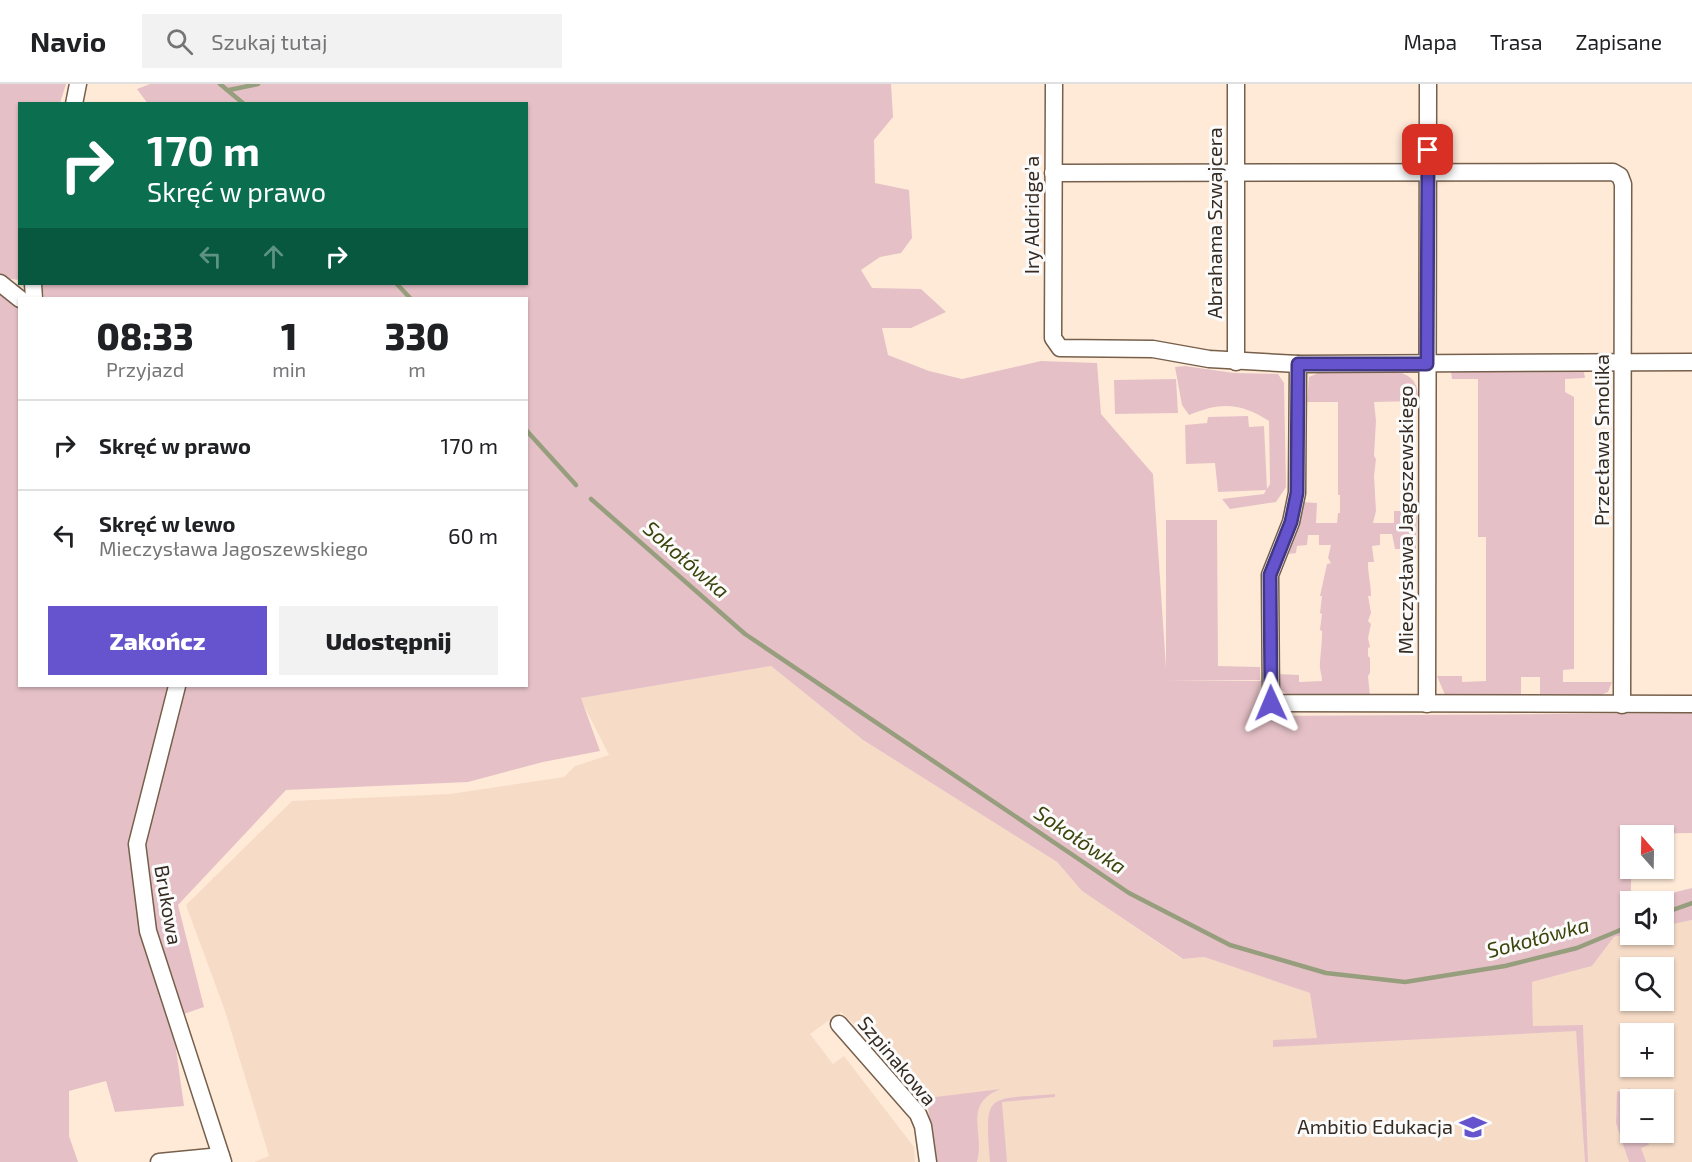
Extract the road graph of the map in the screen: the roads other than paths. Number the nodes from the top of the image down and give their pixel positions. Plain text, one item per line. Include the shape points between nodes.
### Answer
1 (78, 84) edge
2 (1053, 84) edge
3 (1236, 84) edge
4 (1428, 84) edge
5 (74, 102) edge
6 (1236, 172) junction
7 (1428, 172) junction
8 (1053, 173) junction
9 (0, 283) edge
10 (18, 297) edge
11 (1623, 361) junction
12 (1236, 362) junction
13 (1692, 362) edge
14 (1298, 364) junction
15 (1427, 364) junction
16 (177, 687) edge
17 (1427, 704) junction
18 (1692, 704) edge
19 (1622, 705) junction
20 (839, 1024) dead end
21 (222, 1159) edge
22 (159, 1162) edge
23 (927, 1162) edge

1 - 5 street
2 - 8 street, Iry Aldridge’a
3 - 6 street, Abrahama Szwajcera
4 - 7 street, Mieczysława Jagoszewskiego
6 - 7 street
6 - 8 street
6 - 12 street, Abrahama Szwajcera
7 - 11 street, Przecława Smolika via 1613,172 1620,176
7 - 15 street, Mieczysława Jagoszewskiego
8 - 12 street, Iry Aldridge’a via 1053,338 1057,345 1063,349 1153,349
9 - 10 street
11 - 13 street
11 - 15 street
11 - 19 street, Przecława Smolika
12 - 14 street
14 - 15 street
14 - 17 street via 1297,493 1291,522 1270,575 1271,703
15 - 17 street, Mieczysława Jagoszewskiego
16 - 21 street, Brukowa via 137,844 148,931
17 - 19 street
18 - 19 street
20 - 23 street, Szpinakowa via 918,1114
21 - 22 street

